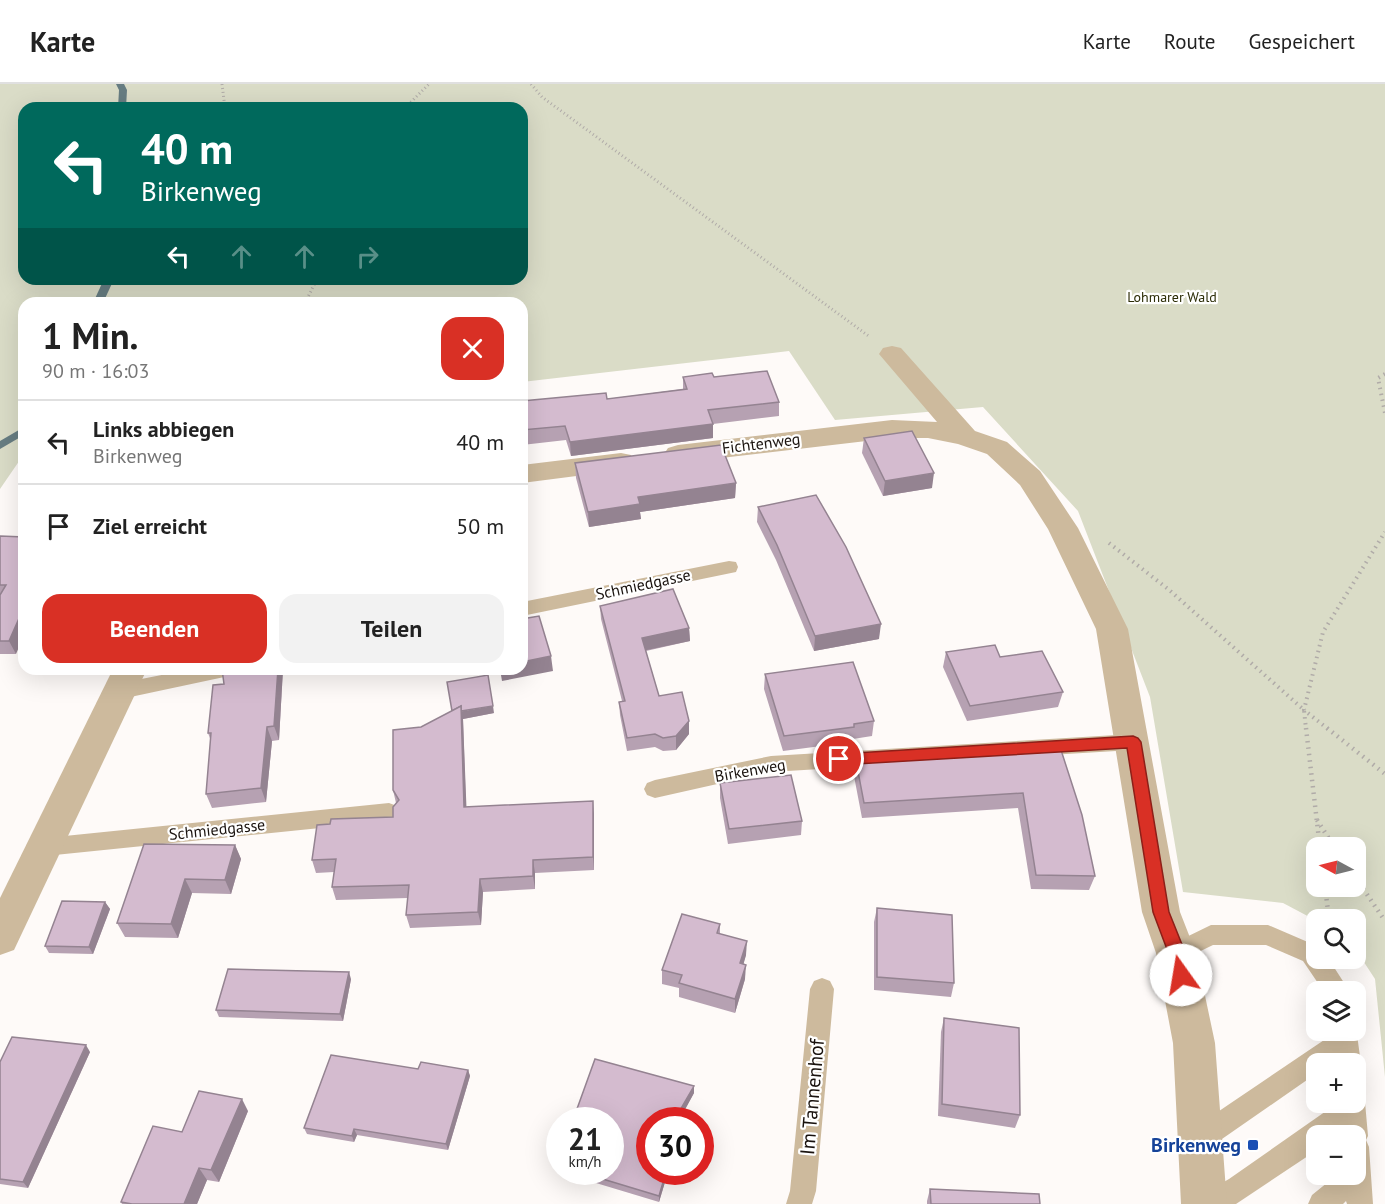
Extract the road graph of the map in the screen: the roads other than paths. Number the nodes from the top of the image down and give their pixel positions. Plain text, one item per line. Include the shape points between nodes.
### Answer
1 (892, 354) road end
2 (965, 437) junction
3 (528, 473) edge
4 (729, 567) dead end
5 (528, 608) edge
6 (173, 675) edge
7 (126, 680) edge
8 (1133, 742) junction
9 (655, 789) dead end
10 (389, 812) dead end
11 (45, 847) junction
12 (0, 939) edge
13 (1176, 952) junction
14 (1330, 981) edge
15 (822, 989) dead end
16 (1346, 1044) edge
17 (1343, 1113) edge
18 (1199, 1139) junction
19 (1346, 1185) edge
20 (1359, 1185) edge
21 (799, 1204) edge
22 (1204, 1204) edge
23 (1210, 1204) edge
24 (1321, 1204) edge
25 (1360, 1204) edge

1 - 2 street
2 - 3 street, Fichtenweg via 928,429 847,432
2 - 8 street via 997,448 1014,463 1030,478 1063,528 1112,629
4 - 5 lane, Schmiedgasse
6 - 7 lane
7 - 11 street
8 - 9 lane, Birkenweg via 771,764
8 - 13 street via 1161,912
10 - 11 lane, Schmiedgasse
11 - 12 street
13 - 14 lane via 1210,935 1268,935 1311,954
13 - 18 street via 1194,1043
15 - 21 lane, Im Tannenhof
16 - 18 lane
17 - 23 lane
18 - 22 street
19 - 24 lane
20 - 25 lane

